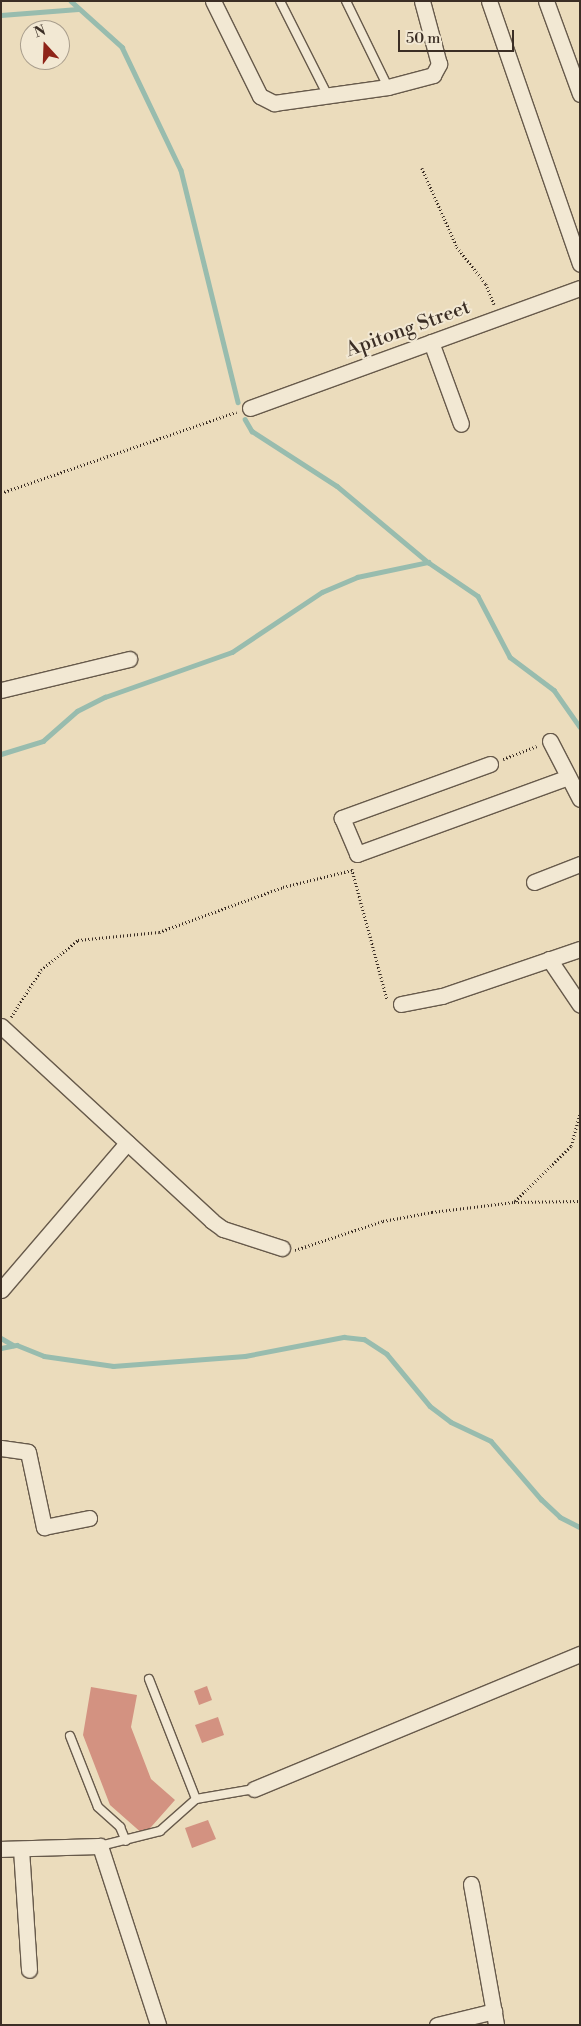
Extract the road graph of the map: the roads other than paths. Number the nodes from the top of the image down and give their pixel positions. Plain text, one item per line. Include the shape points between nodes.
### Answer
1 (213, 1) edge
2 (280, 1) edge
3 (346, 1) edge
4 (422, 1) edge
5 (489, 1) edge
6 (546, 1) edge
7 (388, 87) junction
8 (580, 94) edge
9 (328, 96) junction
10 (580, 264) edge
11 (580, 288) edge
12 (432, 342) junction
13 (250, 408) road end
14 (461, 424) dead end
15 (128, 659) dead end
16 (1, 690) edge
17 (550, 741) road end
18 (490, 764) road end
19 (568, 777) junction
20 (580, 799) edge
21 (580, 864) edge
22 (534, 882) dead end
23 (580, 949) edge
24 (549, 959) junction
25 (401, 1004) road end
26 (580, 1005) edge
27 (3, 1028) edge
28 (127, 1143) junction
29 (282, 1248) road end
30 (1, 1290) edge
31 (1, 1448) edge
32 (89, 1518) dead end
33 (580, 1654) edge
34 (149, 1679) dead end
35 (70, 1736) dead end
36 (254, 1789) joint
37 (196, 1799) junction
38 (126, 1841) junction
39 (100, 1846) junction
40 (1, 1849) edge
41 (21, 1849) junction
42 (471, 1884) dead end
43 (29, 1970) dead end
44 (495, 2018) edge
45 (158, 2025) edge
46 (438, 2025) edge

1 - 9 street via 260,96 274,103
2 - 9 lane
3 - 7 lane
4 - 7 street via 440,64 433,75
5 - 10 street
6 - 8 street
7 - 9 street
11 - 12 street, Apitong Street
12 - 13 street, Apitong Street
12 - 14 street
15 - 16 street
17 - 19 street
18 - 19 street via 342,818 357,854
19 - 20 street
21 - 22 street
23 - 24 street
24 - 25 street via 442,996
24 - 26 street
27 - 28 street
28 - 29 street via 223,1229
28 - 30 street
31 - 32 street via 28,1452 44,1528
33 - 36 street
34 - 37 lane
35 - 38 lane via 98,1807 120,1827
36 - 37 lane
37 - 38 lane via 160,1831
38 - 39 lane
39 - 41 street
39 - 45 street
40 - 41 street
41 - 43 street
42 - 44 street
44 - 46 street

